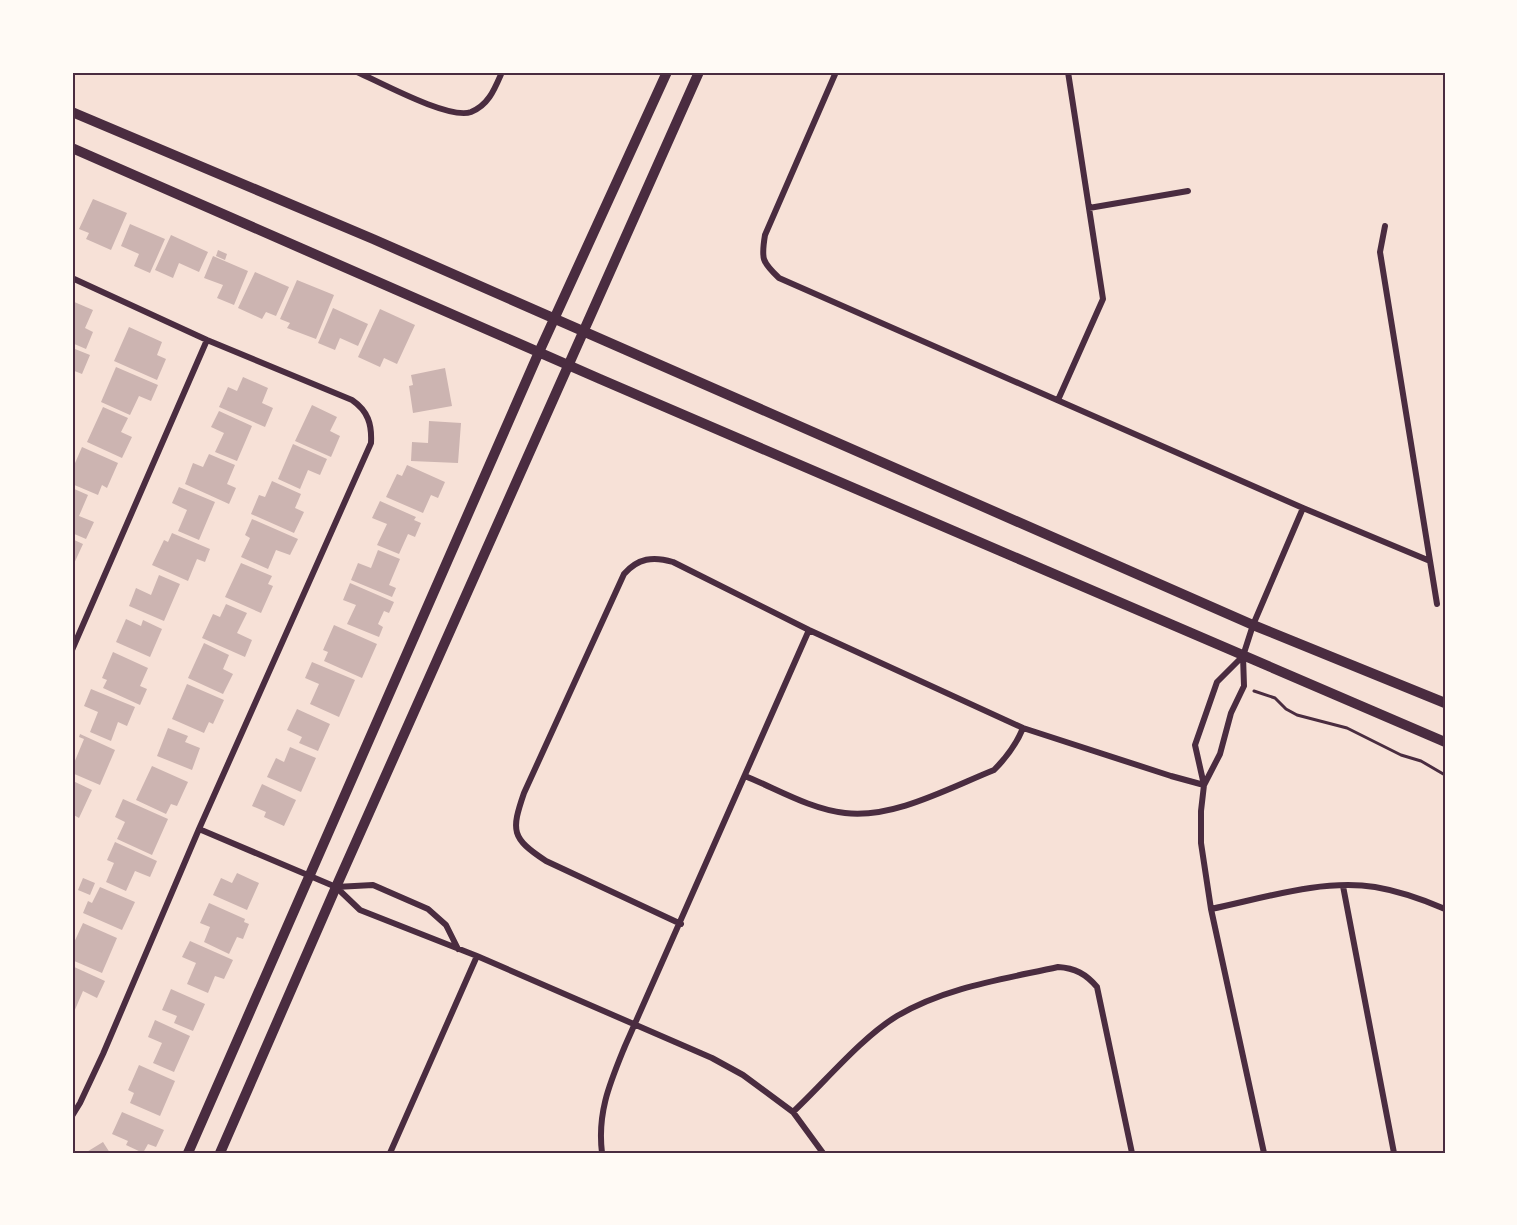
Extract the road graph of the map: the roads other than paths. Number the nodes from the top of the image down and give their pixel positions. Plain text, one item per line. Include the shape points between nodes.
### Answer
1 (357, 72) edge
2 (502, 72) edge
3 (667, 72) edge
4 (699, 72) edge
5 (836, 72) edge
6 (1068, 72) edge
7 (72, 112) edge
8 (72, 148) edge
9 (1188, 191) dead end
10 (1089, 208) junction
11 (1385, 226) dead end
12 (72, 278) edge
13 (554, 319) junction
14 (583, 333) junction
15 (207, 340) junction
16 (539, 352) junction
17 (567, 365) junction
18 (1058, 400) junction
19 (1303, 508) junction
20 (1430, 561) junction
21 (1437, 604) dead end
22 (1253, 625) junction
23 (809, 630) junction
24 (72, 650) edge
25 (1243, 656) junction
26 (1445, 703) edge
27 (1023, 728) junction
28 (1445, 742) edge
29 (745, 776) junction
30 (1204, 786) junction
31 (199, 829) junction
32 (309, 875) junction
33 (1343, 886) junction
34 (336, 887) junction
35 (1211, 909) junction
36 (1445, 909) edge
37 (681, 924) junction
38 (458, 949) junction
39 (477, 956) junction
40 (636, 1024) junction
41 (794, 1112) junction
42 (72, 1116) edge
43 (188, 1153) edge
44 (220, 1153) edge
45 (390, 1153) edge
46 (602, 1153) edge
47 (823, 1153) edge
48 (1131, 1153) edge
49 (1264, 1153) edge
50 (1394, 1153) edge

1 - 2 street via 454,112 470,112 482,105 492,95
3 - 13 main road
4 - 14 main road
5 - 18 street via 765,235 765,265 779,278
6 - 10 street
7 - 13 main road
8 - 16 main road
9 - 10 street
10 - 18 street via 1103,298
11 - 20 street via 1380,252
12 - 15 street
13 - 14 main road
13 - 16 main road
14 - 17 main road
14 - 22 main road
15 - 24 street
15 - 31 street via 352,400 361,406 372,430 371,443
16 - 17 main road
16 - 32 main road
17 - 25 main road
17 - 34 main road
18 - 19 street
19 - 20 street
19 - 22 street
20 - 21 street
22 - 25 street
22 - 26 main road
23 - 27 street
23 - 29 street
23 - 37 street via 673,562 644,559 631,566 524,793 515,830 528,849
25 - 28 main road
25 - 30 street via 1244,686
25 - 30 street via 1217,682 1195,746
27 - 29 street via 1016,745 994,770 893,810 869,814 836,812
27 - 30 street
29 - 37 street
30 - 35 street via 1201,843
31 - 32 street
31 - 42 street via 103,1054
32 - 34 street
32 - 43 main road
33 - 35 street
33 - 36 street via 1401,892
33 - 50 street
34 - 38 street via 360,910
34 - 38 street via 373,885 428,909 446,925
34 - 44 main road
35 - 49 street
37 - 40 street
38 - 39 street
39 - 40 street
39 - 45 street
40 - 41 street via 743,1075
40 - 46 street via 605,1095 601,1113
41 - 47 street
41 - 48 street via 873,1034 920,1003 954,991 1058,967 1069,968 1097,987

